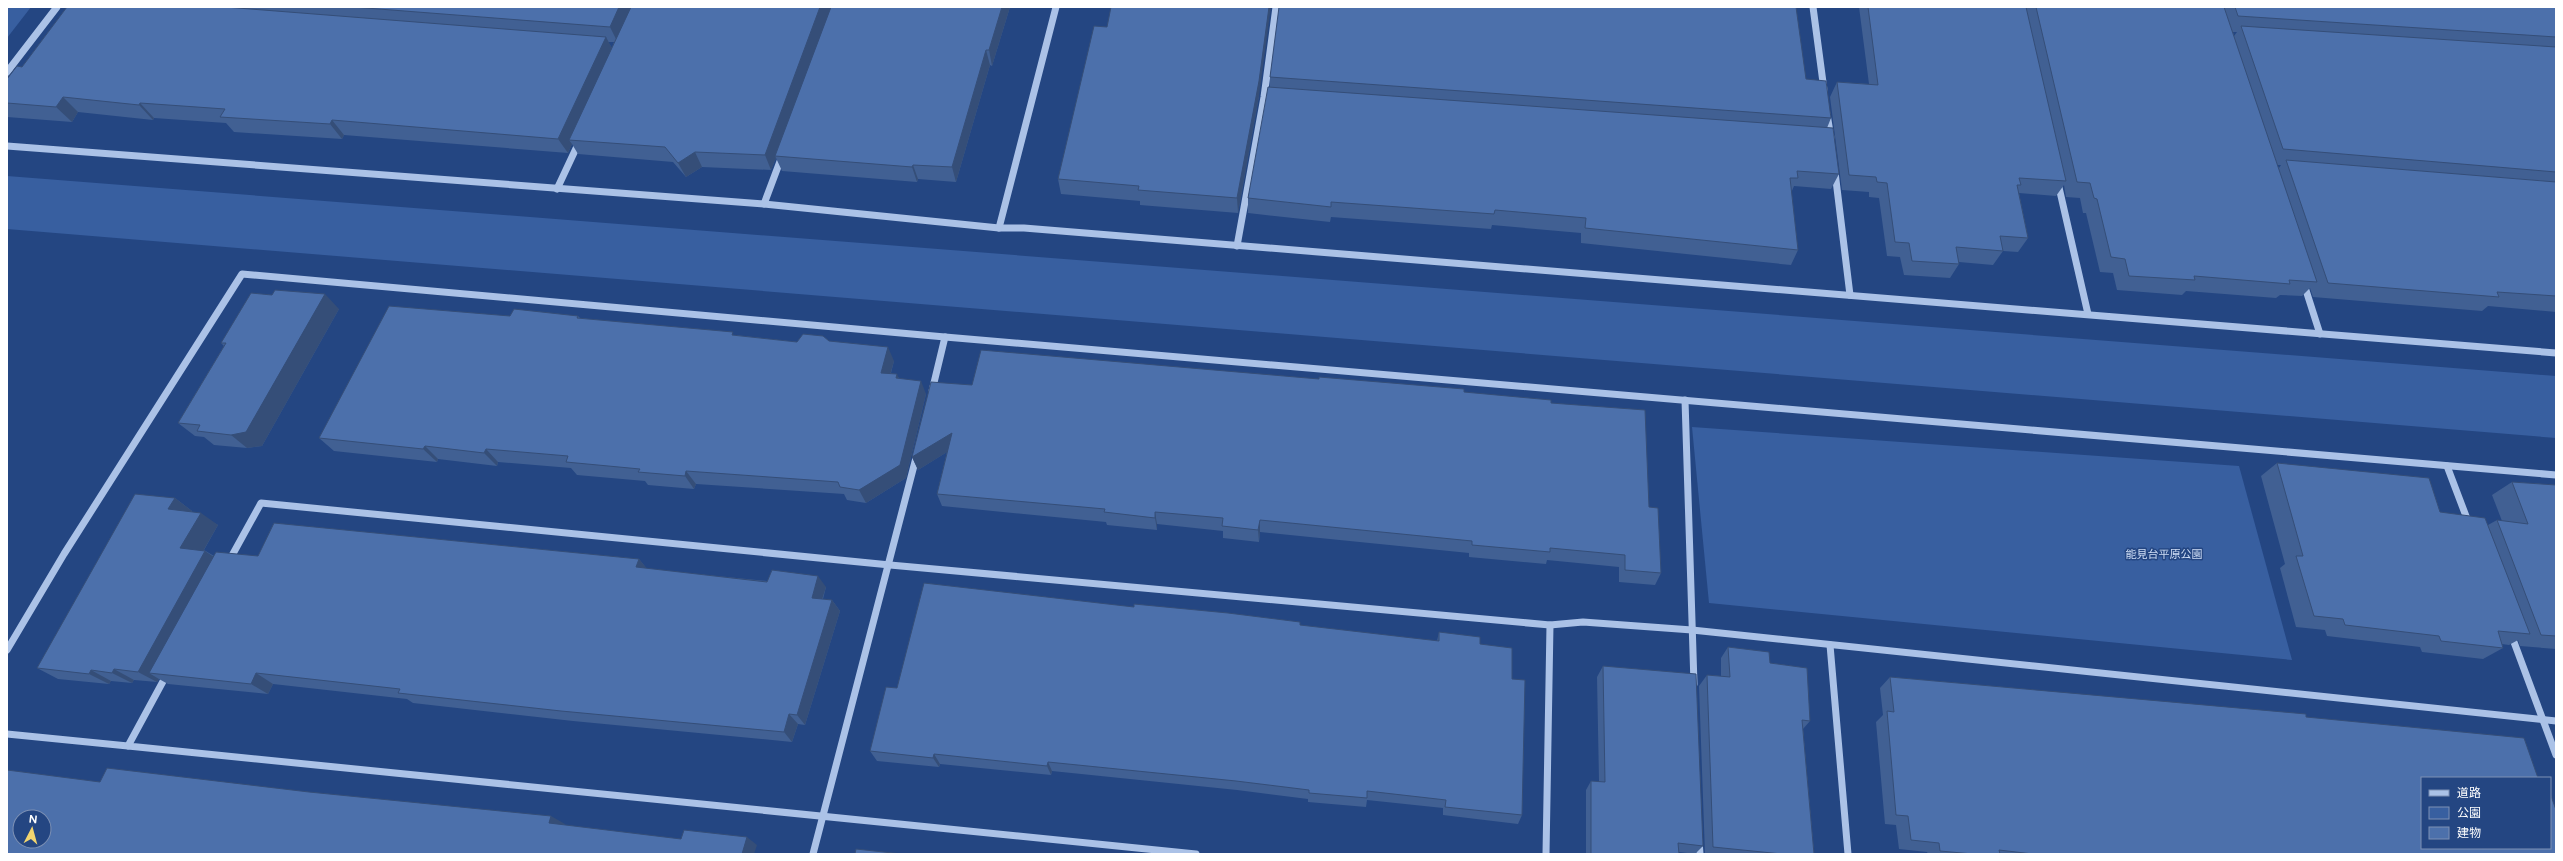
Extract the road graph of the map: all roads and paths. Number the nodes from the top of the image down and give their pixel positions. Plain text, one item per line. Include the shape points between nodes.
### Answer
1 (57, 7) edge
2 (1056, 7) edge
3 (1276, 7) edge
4 (1813, 7) edge
5 (7, 72) edge
6 (1264, 97) junction
7 (1272, 98) edge
8 (1826, 100) edge
9 (1827, 108) edge
10 (583, 133) edge
11 (1823, 138) edge
12 (1831, 139) junction
13 (7, 146) edge
14 (786, 146) edge
15 (1832, 146) edge
16 (1834, 162) edge
17 (2056, 176) edge
18 (557, 189) junction
19 (764, 204) junction
20 (999, 228) junction
21 (1237, 246) junction
22 (2300, 274) edge
23 (1850, 295) junction
24 (2088, 314) junction
25 (2320, 334) junction
26 (946, 337) junction
27 (2556, 353) edge
28 (931, 398) edge
29 (1685, 400) junction
30 (920, 443) edge
31 (2447, 466) junction
32 (2556, 475) edge
33 (2472, 531) edge
34 (890, 564) junction
35 (223, 572) edge
36 (1550, 624) junction
37 (2508, 626) edge
38 (1692, 630) junction
39 (1830, 645) junction
40 (7, 650) edge
41 (170, 669) edge
42 (1694, 692) edge
43 (2544, 720) junction
44 (2556, 722) edge
45 (7, 734) edge
46 (128, 746) junction
47 (2556, 755) edge
48 (824, 815) junction
49 (1699, 831) edge
50 (812, 854) edge
51 (1196, 854) edge
52 (1546, 854) edge
53 (1700, 854) edge
54 (1848, 854) edge

1 - 5 street
2 - 20 street
3 - 6 street
4 - 8 street
6 - 7 street
6 - 21 street
9 - 12 street
10 - 18 street
11 - 12 street
12 - 15 street
13 - 18 street
14 - 19 street
16 - 23 street
17 - 24 street
18 - 19 street
19 - 20 street
20 - 21 street
21 - 23 street
22 - 25 street
23 - 24 street
24 - 25 street
25 - 27 street
26 - 28 street
26 - 29 street
26 - 40 street via 242,274 64,554
29 - 31 street
29 - 38 street
30 - 34 street
31 - 32 street
31 - 33 street
34 - 35 street via 261,503
34 - 36 street
34 - 48 street
36 - 38 street via 1582,622
36 - 52 street
37 - 43 street
38 - 39 street
38 - 42 street
39 - 43 street
39 - 54 street
41 - 46 street
43 - 44 street
43 - 47 street
45 - 46 street
46 - 48 street
48 - 50 street
48 - 51 street
49 - 53 street

